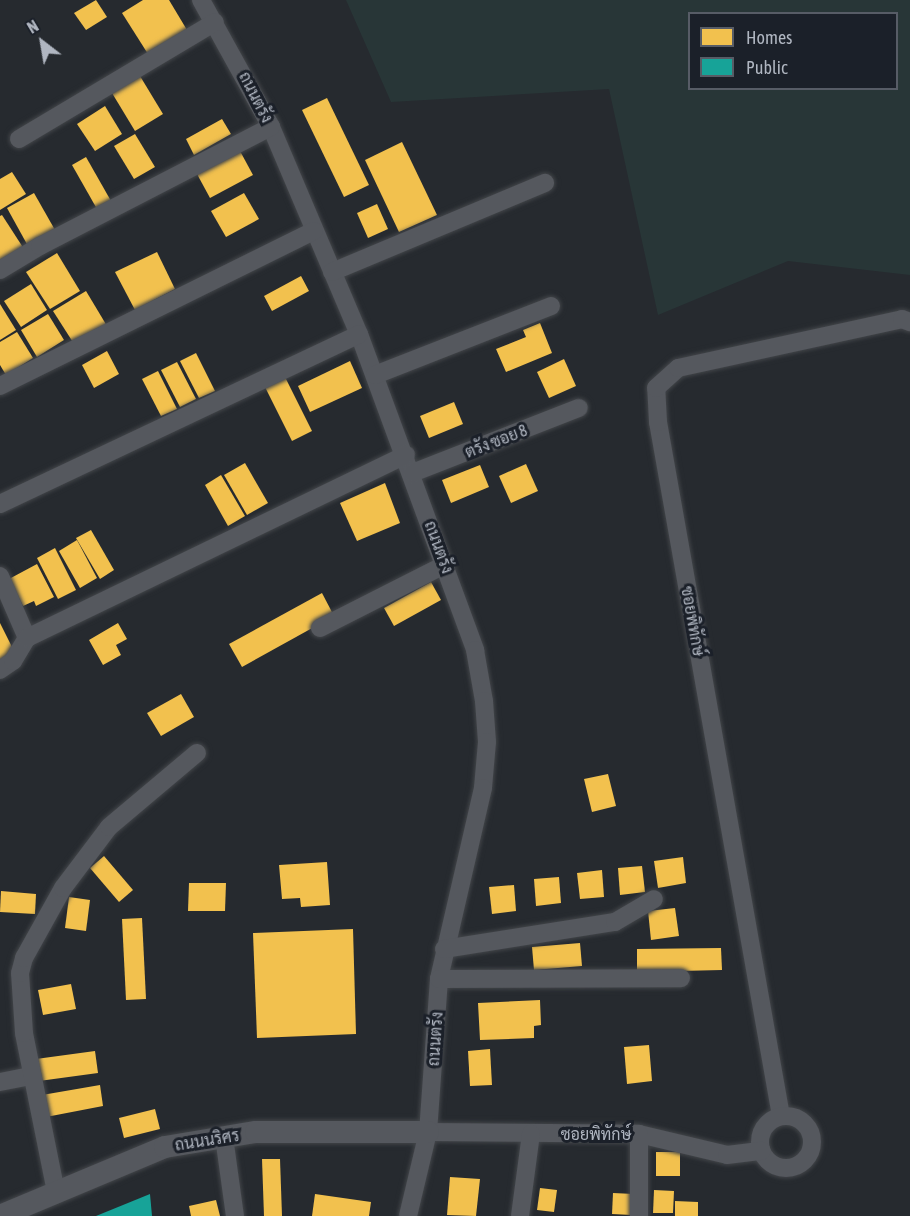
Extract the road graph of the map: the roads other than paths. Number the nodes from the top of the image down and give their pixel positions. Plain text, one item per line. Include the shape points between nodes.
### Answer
1 (201, 0) edge
2 (215, 22) junction
3 (271, 127) junction
4 (19, 139) dead end
5 (545, 183) dead end
6 (314, 231) junction
7 (0, 270) edge
8 (332, 272) junction
9 (551, 306) dead end
10 (910, 322) edge
11 (359, 334) junction
12 (375, 375) junction
13 (0, 386) edge
14 (579, 408) dead end
15 (406, 455) junction
16 (412, 473) junction
17 (0, 504) edge
18 (446, 564) junction
19 (0, 576) edge
20 (320, 628) dead end
21 (27, 638) junction
22 (0, 670) edge
23 (197, 753) dead end
24 (654, 899) dead end
25 (444, 949) junction
26 (681, 978) dead end
27 (439, 979) junction
28 (32, 1076) junction
29 (0, 1082) edge
30 (781, 1116) junction
31 (428, 1132) junction
32 (531, 1134) junction
33 (639, 1134) junction
34 (224, 1137) junction
35 (762, 1151) junction
36 (56, 1192) junction
37 (0, 1216) edge
38 (235, 1216) edge
39 (408, 1216) edge
40 (520, 1216) edge
41 (639, 1216) edge

1 - 2 street, ถนนตรัง
2 - 3 street, ถนนตรัง
2 - 4 street
3 - 6 street, ถนนตรัง
3 - 7 street
5 - 8 street
6 - 8 street, ถนนตรัง
6 - 13 street
8 - 11 street, ถนนตรัง
9 - 12 street
10 - 30 street, ซอยพิทักษ์ via 902,319 678,368 656,388 658,422
11 - 12 street, ถนนตรัง
11 - 17 street
12 - 15 street, ถนนตรัง
14 - 16 street, ตรัง ซอย 8
15 - 16 street, ถนนตรัง
15 - 21 street
16 - 18 street, ถนนตรัง
18 - 20 street
18 - 25 street, ถนนตรัง via 475,650 487,742 483,788
19 - 21 street
21 - 22 street via 13,661
23 - 28 street via 109,827 63,888 24,958 20,973 24,1033
24 - 25 street via 615,922
25 - 27 street, ถนนตรัง
26 - 27 street
27 - 31 street, ถนนตรัง
28 - 29 street
28 - 36 street
30 - 35 street via 762,1130
30 - 35 street via 798,1118 810,1131 807,1157 793,1167 784,1167 768,1161
31 - 32 street, ซอยพิทักษ์
31 - 34 street, ถนนนริศร via 256,1132
31 - 39 street, ถนนตรัง
32 - 33 street, ซอยพิทักษ์
32 - 40 street
33 - 35 street, ซอยพิทักษ์ via 727,1155
33 - 41 street
34 - 36 street, ถนนนริศร via 165,1147
34 - 38 street
36 - 37 street, ถนนนริศร

